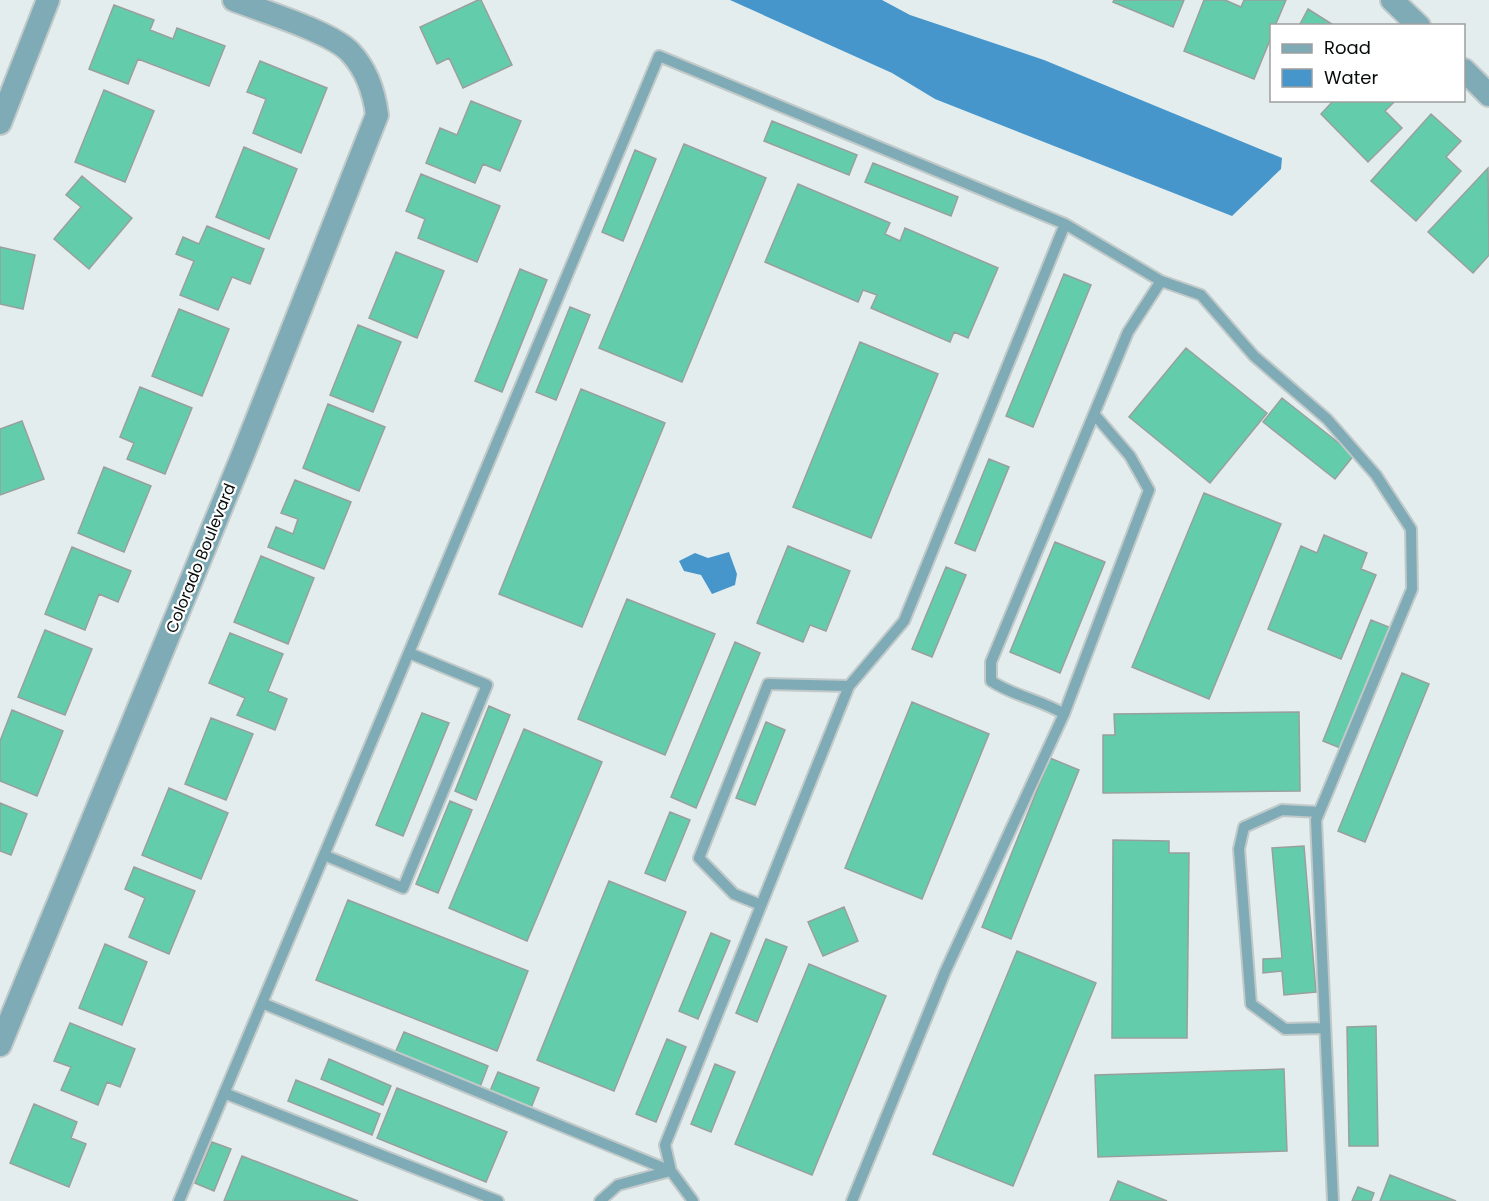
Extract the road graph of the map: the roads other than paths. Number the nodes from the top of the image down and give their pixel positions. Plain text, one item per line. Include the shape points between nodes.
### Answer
1 (48, 0) edge
2 (234, 0) edge
3 (1392, 0) edge
4 (1417, 24) edge
5 (1465, 71) edge
6 (1489, 95) edge
7 (0, 123) edge
8 (1065, 224) junction
9 (1161, 281) junction
10 (1094, 414) junction
11 (409, 653) junction
12 (849, 686) junction
13 (1064, 714) junction
14 (1319, 812) junction
15 (324, 855) junction
16 (761, 905) junction
17 (262, 1003) junction
18 (1325, 1028) junction
19 (0, 1045) edge
20 (224, 1093) junction
21 (671, 1171) junction
22 (179, 1201) edge
23 (498, 1201) edge
24 (600, 1201) edge
25 (693, 1201) edge
26 (852, 1201) edge
27 (1333, 1201) edge

1 - 7 street
2 - 19 street, Colorado Boulevard via 348,50 374,90 377,115
3 - 4 street
5 - 6 street
8 - 9 lane
8 - 11 lane via 659,56
8 - 12 lane via 904,621
9 - 10 lane via 1128,332
9 - 14 lane via 1201,295 1254,356 1328,419 1376,475 1410,529 1412,589
10 - 13 lane via 1130,456 1149,490
10 - 13 lane via 991,662 991,681 1010,693 1046,703
11 - 15 lane
11 - 15 lane via 487,685 403,888
12 - 16 lane
12 - 16 lane via 768,684 699,858 734,894
13 - 26 lane via 945,972
14 - 18 lane via 1316,820
14 - 18 lane via 1282,810 1244,827 1239,849 1251,1004 1285,1029
15 - 17 lane
16 - 21 lane via 665,1145
17 - 20 lane
17 - 21 lane
18 - 27 lane
20 - 22 lane
20 - 23 lane
21 - 24 lane via 618,1185
21 - 25 lane

